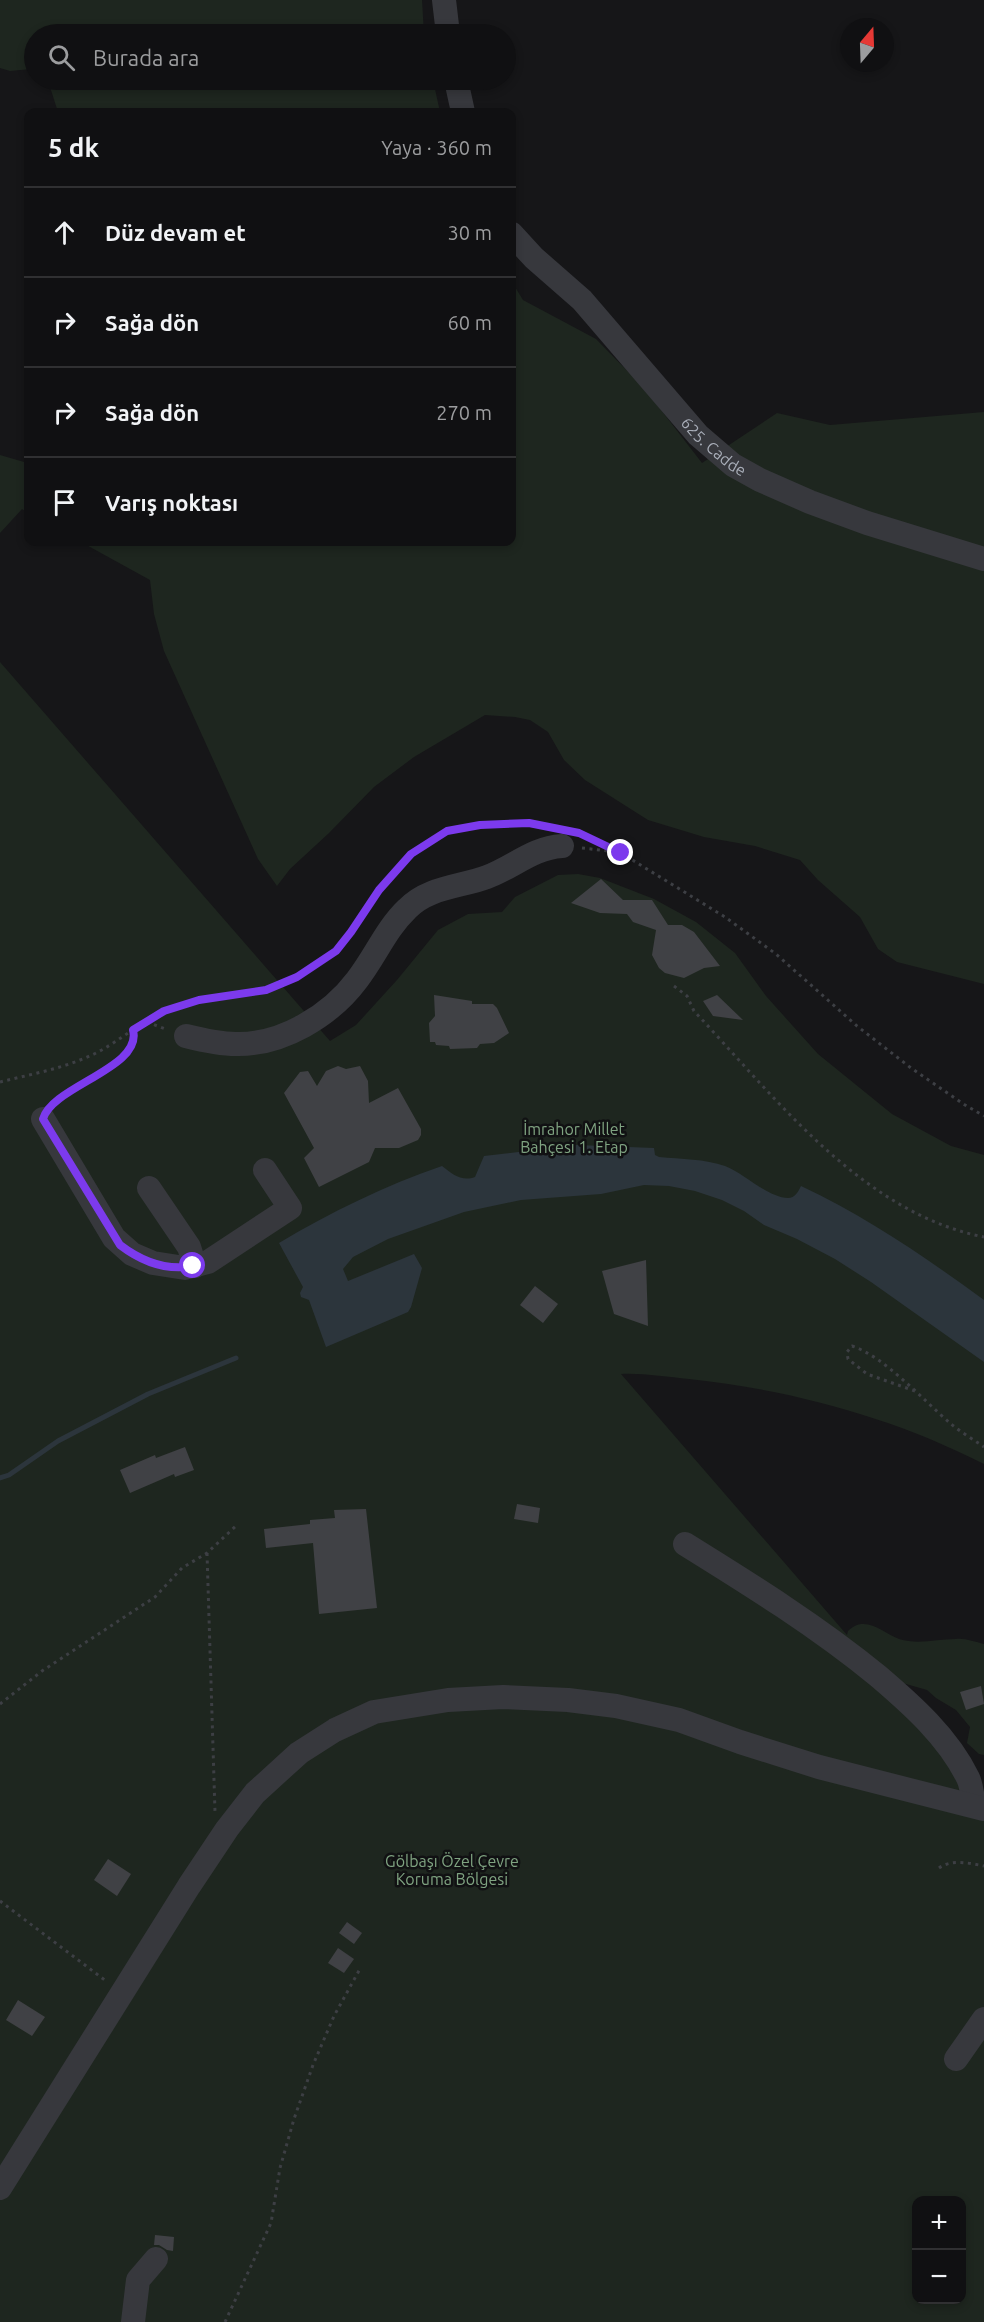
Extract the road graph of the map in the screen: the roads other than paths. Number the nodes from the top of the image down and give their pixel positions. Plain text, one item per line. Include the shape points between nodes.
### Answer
1 (444, 0) edge
2 (447, 24) edge
3 (458, 90) edge
4 (461, 108) edge
5 (516, 238) edge
6 (984, 559) edge
7 (563, 835) road end
8 (186, 1036) dead end
9 (43, 1119) road end
10 (265, 1170) dead end
11 (149, 1188) dead end
12 (195, 1266) junction
13 (685, 1544) dead end
14 (979, 1807) edge
15 (984, 2019) edge
16 (956, 2059) dead end
17 (0, 2188) edge
18 (156, 2259) dead end
19 (133, 2322) edge

1 - 2 street
3 - 4 street
5 - 6 street, 625. Cadde via 582,300 698,435 733,465 820,506
7 - 8 street via 486,877 440,890 408,907 350,988 307,1023 253,1043 219,1044
9 - 12 street via 120,1245 153,1263 177,1268
10 - 12 street via 290,1208 208,1262
11 - 12 street via 189,1247
13 - 14 street via 838,1644 898,1693 958,1760
14 - 17 street via 819,1767 679,1720 616,1706 503,1697 448,1700 374,1712 299,1753 255,1793 221,1838
15 - 16 street
18 - 19 street via 138,2280

